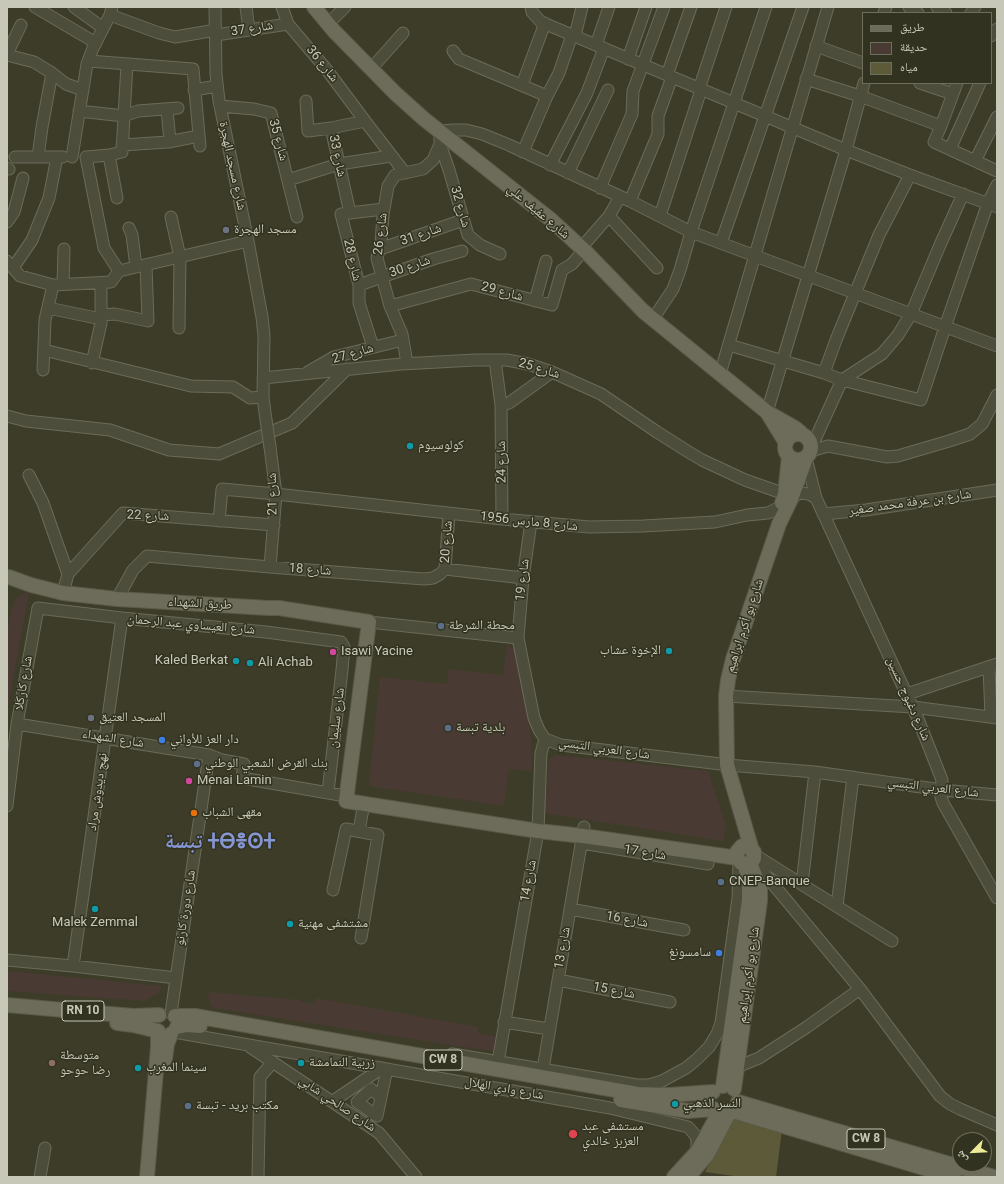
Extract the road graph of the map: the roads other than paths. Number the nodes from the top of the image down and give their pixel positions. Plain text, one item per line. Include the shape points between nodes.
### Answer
1 (34, 7) edge
2 (74, 7) edge
3 (215, 7) edge
4 (246, 7) edge
5 (282, 7) edge
6 (314, 7) edge
7 (345, 7) edge
8 (530, 7) edge
9 (582, 7) edge
10 (609, 7) edge
11 (646, 7) edge
12 (664, 7) edge
13 (691, 7) edge
14 (726, 7) edge
15 (766, 7) edge
16 (804, 7) edge
17 (828, 7) edge
18 (111, 11) edge
19 (544, 23) junction
20 (288, 24) junction
21 (328, 24) junction
22 (21, 25) dead end
23 (103, 28) junction
24 (249, 30) junction
25 (216, 32) junction
26 (403, 33) dead end
27 (574, 35) junction
28 (96, 43) junction
29 (816, 46) junction
30 (600, 47) junction
31 (453, 51) dead end
32 (7, 54) edge
33 (628, 58) junction
34 (88, 61) junction
35 (862, 63) edge
36 (127, 64) junction
37 (643, 65) junction
38 (371, 69) junction
39 (52, 73) junction
40 (669, 76) junction
41 (806, 79) junction
42 (864, 84) edge
43 (923, 84) edge
44 (957, 84) edge
45 (980, 84) edge
46 (522, 85) junction
47 (217, 86) junction
48 (700, 89) junction
49 (83, 90) junction
50 (194, 90) junction
51 (608, 90) dead end
52 (953, 94) junction
53 (548, 96) junction
54 (860, 96) junction
55 (306, 101) dead end
56 (733, 103) junction
57 (220, 106) junction
58 (79, 111) junction
59 (124, 116) junction
60 (765, 116) junction
61 (997, 117) edge
62 (365, 121) junction
63 (941, 126) junction
64 (792, 127) junction
65 (331, 128) junction
66 (440, 137) junction
67 (170, 142) junction
68 (122, 145) junction
69 (950, 149) junction
70 (846, 150) junction
71 (523, 152) junction
72 (109, 155) junction
73 (392, 156) junction
74 (15, 157) dead end
75 (38, 157) junction
76 (57, 157) junction
77 (72, 157) junction
78 (86, 157) junction
79 (975, 161) junction
80 (339, 164) junction
81 (550, 165) junction
82 (997, 171) edge
83 (405, 172) junction
84 (568, 173) junction
85 (910, 175) junction
86 (22, 178) dead end
87 (288, 180) junction
88 (997, 185) edge
89 (600, 188) junction
90 (963, 194) junction
91 (117, 198) dead end
92 (625, 199) junction
93 (992, 205) edge
94 (384, 208) junction
95 (350, 213) junction
96 (609, 216) junction
97 (660, 216) junction
98 (171, 217) dead end
99 (297, 217) dead end
100 (463, 220) junction
101 (7, 222) edge
102 (129, 228) dead end
103 (691, 232) junction
104 (248, 241) junction
105 (721, 243) junction
106 (64, 249) dead end
107 (380, 249) junction
108 (583, 249) junction
109 (462, 251) dead end
110 (500, 254) dead end
111 (755, 256) junction
112 (180, 257) junction
113 (546, 261) dead end
114 (10, 265) edge
115 (141, 266) junction
116 (657, 268) dead end
117 (119, 272) junction
118 (807, 276) junction
119 (382, 277) junction
120 (101, 283) junction
121 (58, 285) junction
122 (359, 285) junction
123 (854, 293) junction
124 (535, 301) junction
125 (390, 306) junction
126 (48, 308) junction
127 (911, 314) junction
128 (101, 317) junction
129 (653, 319) junction
130 (945, 327) junction
131 (179, 328) dead end
132 (403, 340) junction
133 (729, 345) junction
134 (997, 346) edge
135 (373, 347) junction
136 (44, 350) junction
137 (496, 360) junction
138 (782, 361) junction
139 (92, 363) junction
140 (407, 364) junction
141 (347, 369) junction
142 (43, 370) dead end
143 (552, 372) junction
144 (824, 373) junction
145 (305, 374) junction
146 (720, 374) junction
147 (263, 378) junction
148 (842, 380) junction
149 (997, 395) edge
150 (263, 397) junction
151 (501, 405) junction
152 (767, 412) junction
153 (7, 416) edge
154 (266, 420) joint
155 (807, 445) junction
156 (787, 449) junction
157 (29, 475) dead end
158 (997, 490) edge
159 (276, 494) junction
160 (816, 498) junction
161 (785, 500) junction
162 (449, 514) junction
163 (823, 514) junction
164 (502, 519) junction
165 (219, 521) junction
166 (531, 522) junction
167 (274, 525) junction
168 (270, 567) junction
169 (445, 570) junction
170 (68, 574) junction
171 (523, 578) junction
172 (8, 582) edge
173 (63, 593) junction
174 (117, 599) junction
175 (38, 608) joint
176 (122, 618) junction
177 (369, 622) junction
178 (518, 638) junction
179 (344, 644) joint
180 (993, 665) edge
181 (907, 694) junction
182 (726, 696) junction
183 (913, 707) junction
184 (994, 718) edge
185 (17, 724) junction
186 (105, 738) junction
187 (545, 739) junction
188 (209, 755) junction
189 (724, 765) junction
190 (815, 772) junction
191 (853, 778) junction
192 (942, 790) junction
193 (328, 792) junction
194 (997, 795) edge
195 (344, 796) junction
196 (364, 804) junction
197 (7, 806) edge
198 (538, 826) junction
199 (359, 831) junction
200 (583, 835) junction
201 (745, 856) junction
202 (708, 864) dead end
203 (802, 884) junction
204 (333, 890) dead end
205 (997, 898) edge
206 (837, 906) junction
207 (570, 910) junction
208 (684, 930) dead end
209 (361, 938) dead end
210 (892, 941) dead end
211 (7, 960) edge
212 (73, 966) junction
213 (176, 978) junction
214 (558, 980) junction
215 (860, 989) junction
216 (670, 1002) dead end
217 (7, 1005) edge
218 (7, 1014) edge
219 (504, 1022) junction
220 (168, 1025) junction
221 (550, 1029) junction
222 (246, 1044) junction
223 (273, 1062) junction
224 (498, 1062) junction
225 (737, 1067) junction
226 (385, 1068) junction
227 (686, 1068) joint
228 (543, 1069) junction
229 (603, 1080) junction
230 (637, 1085) junction
231 (620, 1091) junction
232 (381, 1097) dead end
233 (333, 1101) junction
234 (725, 1102) junction
235 (997, 1125) edge
236 (44, 1148) dead end
237 (696, 1152) junction
238 (40, 1177) edge
239 (147, 1177) edge
240 (155, 1177) edge
241 (258, 1177) edge
242 (416, 1177) edge
243 (674, 1177) edge
244 (688, 1177) edge
245 (954, 1177) edge
246 (994, 1177) edge

1 - 28 street
2 - 23 street
3 - 25 street, شارع مسجد الهجرة
4 - 24 street
5 - 20 street, شارع 36
6 - 21 main road, شارع عفيف علي
7 - 21 street
8 - 19 street via 535,16
9 - 27 street
10 - 30 street
11 - 33 street
12 - 37 street
13 - 40 street
14 - 48 street
15 - 56 street
16 - 60 street
17 - 29 street
18 - 23 street
18 - 25 street, شارع 37 via 160,33 175,36
19 - 27 street
19 - 46 street
20 - 24 street, شارع 37
20 - 62 street, شارع 36
21 - 38 main road, شارع عفيف علي
22 - 32 street
23 - 28 street
24 - 25 street, شارع 37
25 - 47 street, شارع مسجد الهجرة
26 - 38 street
27 - 30 street
27 - 53 street
28 - 34 street
29 - 35 street
29 - 41 street
30 - 33 street
30 - 81 street via 587,94
31 - 46 street via 464,62
32 - 39 street via 34,62
33 - 37 street
34 - 36 street
34 - 49 street
36 - 50 street via 193,69
36 - 59 street
37 - 40 street
37 - 89 street via 633,91 632,114
38 - 66 main road, شارع عفيف علي
39 - 49 street via 66,84
39 - 75 street
40 - 48 street
40 - 92 street via 658,116 658,134
41 - 54 street
41 - 64 street
42 - 54 street
43 - 52 street
44 - 52 street
45 - 69 street
46 - 53 street
47 - 50 street
47 - 57 street, شارع مسجد الهجرة
48 - 56 street
48 - 97 street
49 - 58 street
50 - 67 street via 200,141
51 - 84 street
52 - 63 street
53 - 71 street
54 - 63 street
54 - 70 street
55 - 65 street via 308,131
56 - 60 street
56 - 103 street
57 - 87 street, شارع 35 via 271,113
57 - 104 street, شارع مسجد الهجرة
58 - 59 street
58 - 77 street
59 - 67 street via 138,111 173,108
59 - 68 street
60 - 64 street
60 - 105 street
61 - 79 street
62 - 65 street, شارع 33
62 - 73 street
63 - 69 street via 934,142
64 - 70 street
64 - 111 street
65 - 80 street, شارع 33
66 - 71 street via 466,130 482,134
66 - 83 street, شارع 26 via 433,160 423,168
66 - 100 street, شارع 32
66 - 108 main road, شارع عفيف علي via 550,219
67 - 68 street
68 - 72 street via 122,152
69 - 79 street
70 - 85 street
70 - 118 street
71 - 81 street
72 - 78 street
72 - 91 street
73 - 80 street
73 - 83 street
74 - 75 street
75 - 76 street
76 - 77 street
76 - 114 street via 49,198 32,240
77 - 78 street
78 - 117 street via 104,248
79 - 82 street
80 - 87 street
80 - 95 street, شارع 33
81 - 84 street
83 - 94 street, شارع 26 via 396,174 388,186
84 - 89 street
85 - 90 street
85 - 123 street via 879,235
86 - 101 street via 14,212
87 - 99 street, شارع 35
88 - 93 street
89 - 92 street
90 - 93 street
90 - 127 street
92 - 96 street
92 - 97 street
93 - 130 street
94 - 95 street
94 - 107 street, شارع 26
95 - 122 street, شارع 28 via 341,214
96 - 108 street
96 - 116 street
97 - 103 street
98 - 112 street
100 - 107 street, شارع 31
100 - 110 street, شارع 32 via 468,236
102 - 115 street
103 - 105 street
103 - 129 street via 673,289
104 - 112 street
104 - 147 street, شارع مسجد الهجرة via 264,336
105 - 111 street
106 - 121 street
107 - 119 street, شارع 26 via 377,258
108 - 124 street, شارع 29 via 572,264 562,270 552,305
108 - 129 main road, شارع عفيف علي
109 - 119 street, شارع 30
111 - 118 street
111 - 133 street
112 - 115 street
112 - 131 street
113 - 124 street
114 - 121 street via 20,276
115 - 117 street
115 - 128 street via 148,321 115,314
117 - 120 street via 111,282
118 - 123 street
118 - 138 street
119 - 122 street, شارع 30
119 - 125 street, شارع 26
120 - 121 street
120 - 128 street
121 - 126 street
122 - 135 street, شارع 28 via 358,303
123 - 127 street
123 - 144 street
124 - 125 street, شارع 29 via 471,284
125 - 132 street, شارع 26
126 - 128 street
126 - 136 street
127 - 130 street
127 - 148 street via 882,354
128 - 139 street
129 - 146 main road, شارع عفيف علي
130 - 134 street
130 - 148 street via 921,400
132 - 135 street, شارع 27
132 - 140 street, شارع 26
133 - 138 street
133 - 146 street
135 - 145 street, شارع 27 via 334,357
136 - 139 street
136 - 142 street
137 - 140 street, شارع 25
137 - 143 street, شارع 25 via 528,364
137 - 151 street, شارع 24
138 - 144 street
138 - 152 street
139 - 150 street via 191,386 233,387 250,398
140 - 141 street, شارع 25
141 - 145 street, شارع 25
141 - 153 street via 292,424 219,454 169,450 110,430 26,421
143 - 151 street via 509,403
143 - 161 street, شارع 25 via 602,394 697,457
144 - 148 street
145 - 147 street, شارع 25
146 - 152 main road, شارع عفيف علي
147 - 150 street, شارع مسجد الهجرة
148 - 155 street via 822,423
149 - 155 street via 982,424 970,434 898,456 887,457 828,446
150 - 154 street, شارع مسجد الهجرة
151 - 164 street, شارع 24
152 - 155 main road, شارع عفيف علي via 795,428
152 - 156 main road, شارع عفيف علي
154 - 159 street, شارع 21, bridge
155 - 156 main road via 797,460
155 - 156 main road via 793,434 787,439
155 - 160 street, شارع دغبوج حسين
155 - 161 main road, شارع بو أكرم ابراهيم
156 - 161 main road, شارع بو أكرم ابراهيم
157 - 170 street via 43,503
158 - 163 street, شارع بن عرفة محمد صغير
159 - 162 street, شارع 8 مارس 1956
159 - 165 street, شارع 8 مارس 1956 via 222,489
159 - 167 street, شارع 21
160 - 161 street via 799,493
160 - 163 street, شارع دغبوج حسين
161 - 166 street, شارع 8 مارس 1956 via 768,513 715,522 589,527
161 - 182 main road, شارع بو أكرم ابراهيم via 780,524 733,659
161 - 189 main road, شارع بو أكرم ابراهيم via 724,676 721,697
162 - 164 street, شارع 8 مارس 1956
162 - 169 street, شارع 20
163 - 181 street, شارع دغبوج حسين
164 - 166 street, شارع 8 مارس 1956
165 - 167 street, شارع 22
165 - 170 street, شارع 22 via 123,513
166 - 171 street, شارع 19
167 - 168 street, شارع 21
168 - 169 street, شارع 18 via 424,578 433,578
168 - 174 street, شارع 18 via 147,556 133,570
169 - 171 street
170 - 173 street, شارع 22
171 - 178 street, شارع 19
172 - 173 main road, طريق الشهداء
173 - 174 main road, طريق الشهداء
174 - 177 main road, طريق الشهداء via 279,608
175 - 176 street, شارع العيساوي عبد الرحمان
175 - 185 street, شارع كاركلا
176 - 179 street, شارع العيساوي عبد الرحمان via 266,632 339,641
176 - 186 street, نهج ديدوش مراد
177 - 178 street, طريق الشهداء
177 - 195 main road
178 - 187 street, شارع العربي التبسي via 534,718 538,730
179 - 193 street, شارع سليمان
180 - 181 street
180 - 184 street
181 - 183 street, شارع دغبوج حسين
182 - 183 street
182 - 189 main road, شارع بو أكرم ابراهيم
183 - 184 street
183 - 192 street, شارع دغبوج حسين via 942,780
185 - 186 street, شارع الشهداء
185 - 197 street, شارع كاركلا
186 - 188 street, شارع الشهداء
186 - 212 street, نهج ديدوش مراد
187 - 189 street, شارع العربي التبسي via 561,745
187 - 198 street, شارع 14 via 541,752
188 - 193 street, شارع الشهداء via 244,764 242,778
188 - 213 street, شارع دورة كارنو
189 - 190 street, شارع العربي التبسي
189 - 201 main road, شارع بو أكرم ابراهيم via 739,812
190 - 191 street, شارع العربي التبسي
190 - 203 street
191 - 192 street, شارع العربي التبسي
191 - 206 street
192 - 194 street, شارع العربي التبسي
192 - 205 street, شارع دغبوج حسين via 943,803
193 - 195 street
195 - 196 main road
195 - 198 main road
196 - 198 main road
196 - 199 street
198 - 200 main road
198 - 219 street, شارع 14
199 - 204 street via 346,829
199 - 209 street via 378,835
200 - 201 main road
200 - 202 street, شارع 17
200 - 207 street, شارع 13
201 - 203 street
201 - 215 street
201 - 225 main road, شارع بو أكرم إبراهيم via 760,888 760,901
201 - 227 street, شارع بو أكرم إبراهيم via 721,1023 709,1047
201 - 234 main road, شارع بو أكرم إبراهيم via 750,883 749,900
203 - 206 street
206 - 210 street
207 - 208 street, شارع 16
207 - 214 street, شارع 13
211 - 212 street
212 - 213 street
213 - 220 street, شارع دورة كارنو
214 - 216 street, شارع 15
214 - 221 street, شارع 13
215 - 225 street via 759,1058
215 - 235 street via 940,1096 950,1104
217 - 220 main road, RN 10 via 133,1016
218 - 220 main road, RN 10 via 133,1025
219 - 221 street
219 - 224 street, شارع 14
220 - 222 street, شارع وادي الهلال
220 - 224 street, شارع وادي الهلال via 181,1009
220 - 231 main road, شارع وادي الهلال / CW 8 via 195,1016
220 - 234 main road, شارع وادي الهلال / CW 8 via 198,1025 672,1110 698,1112
220 - 239 main road via 158,1047
220 - 240 main road
221 - 228 street, شارع 13
222 - 223 street, شارع صالحي شابي
222 - 226 street, شارع وادي الهلال
223 - 233 street, شارع صالحي شابي
223 - 241 street via 260,1077
224 - 228 street, شارع وادي الهلال
225 - 234 main road, شارع بو أكرم إبراهيم
226 - 232 street
226 - 233 street
226 - 237 street, شارع وادي الهلال via 610,1108 681,1124 688,1127 696,1136
227 - 230 street, شارع وادي الهلال via 662,1081
228 - 229 street, شارع وادي الهلال
229 - 230 street, شارع وادي الهلال
229 - 231 street, شارع وادي الهلال
230 - 231 street, شارع وادي الهلال
231 - 234 main road, شارع وادي الهلال / CW 8
233 - 242 street, شارع صالحي شابي via 379,1133
234 - 237 main road
234 - 244 main road via 707,1155
234 - 245 main road, شارع وادي الهلال / CW 8
234 - 246 main road, شارع وادي الهلال / CW 8
236 - 238 street
237 - 243 main road

